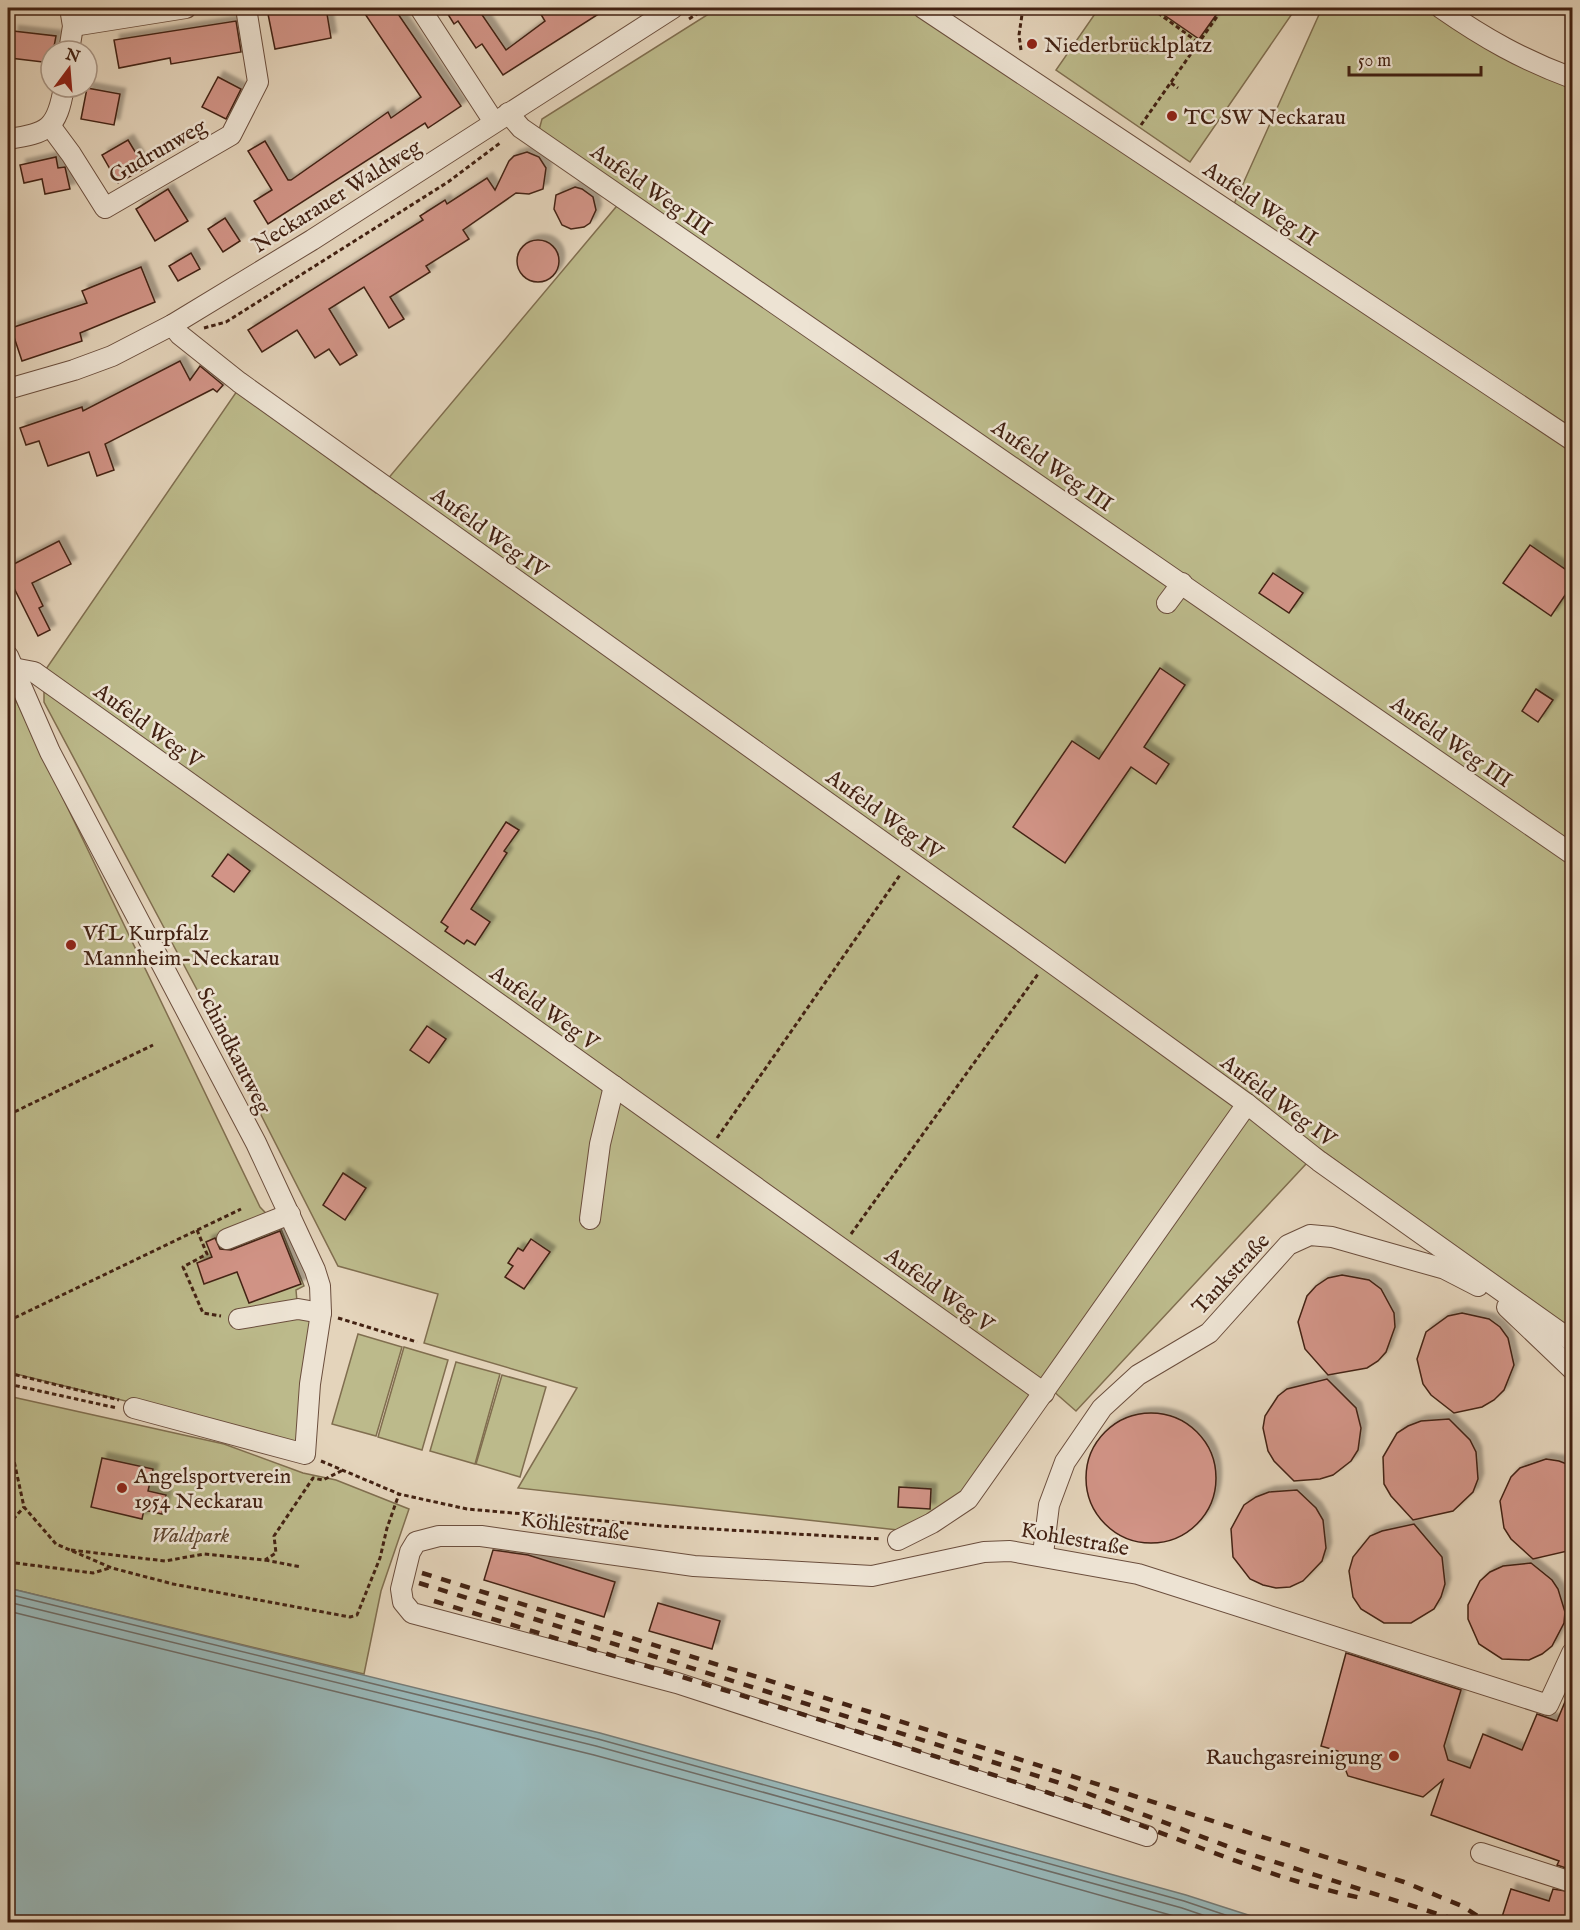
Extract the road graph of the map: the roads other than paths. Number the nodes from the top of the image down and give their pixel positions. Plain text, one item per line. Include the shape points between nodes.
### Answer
1 (186, 8) edge
2 (246, 8) edge
3 (420, 8) edge
4 (673, 8) edge
5 (923, 8) edge
6 (1441, 8) edge
7 (71, 17) edge
8 (70, 39) edge
9 (1572, 78) edge
10 (62, 99) edge
11 (501, 118) junction
12 (51, 127) junction
13 (8, 139) edge
14 (172, 325) junction
15 (8, 389) edge
16 (1572, 440) edge
17 (1182, 583) junction
18 (1167, 603) dead end
19 (10, 662) edge
20 (1572, 854) edge
21 (614, 1086) junction
22 (1247, 1104) junction
23 (290, 1214) junction
24 (590, 1219) dead end
25 (227, 1239) dead end
26 (321, 1306) junction
27 (239, 1319) road end
28 (1572, 1341) edge
29 (1572, 1369) edge
30 (1044, 1393) junction
31 (134, 1408) road end
32 (898, 1540) road end
33 (1043, 1554) junction
34 (1572, 1653) edge
35 (1147, 1836) dead end
36 (1481, 1853) dead end
37 (1568, 1881) dead end

1 - 7 street
2 - 12 street, Gudrunweg via 258,82 231,135 105,208
3 - 11 street, Aufeld Weg III
4 - 11 street, Neckarauer Waldweg
5 - 16 street, Aufeld Weg II
6 - 9 street via 1482,37
7 - 8 street
10 - 12 street
11 - 14 street, Neckarauer Waldweg
11 - 17 street, Aufeld Weg III
12 - 13 street via 35,135
14 - 15 street, Neckarauer Waldweg via 112,356
14 - 22 street, Aufeld Weg IV via 239,382
17 - 18 street
17 - 20 street, Aufeld Weg III
19 - 21 street, Aufeld Weg V via 34,672
19 - 23 street, Schindkautweg via 51,752
21 - 24 street via 600,1144
21 - 30 street, Aufeld Weg V
22 - 28 street, Aufeld Weg IV via 1319,1161
22 - 30 street
23 - 25 street
23 - 26 street, Schindkautweg via 315,1269
26 - 27 street
26 - 31 street, Schindkautweg via 305,1454
29 - 33 street, Tankstraße via 1509,1308 1471,1282 1434,1266 1332,1237 1310,1235 1288,1245 1209,1333 1138,1375 1102,1408 1065,1462 1049,1505
30 - 32 street via 968,1499
33 - 34 street, Kohlestraße via 1138,1574 1548,1705
33 - 35 street, Kohlestraße via 984,1552 872,1576 694,1566 481,1536 439,1536 416,1542 401,1589 403,1602 412,1613 676,1683
36 - 37 street

